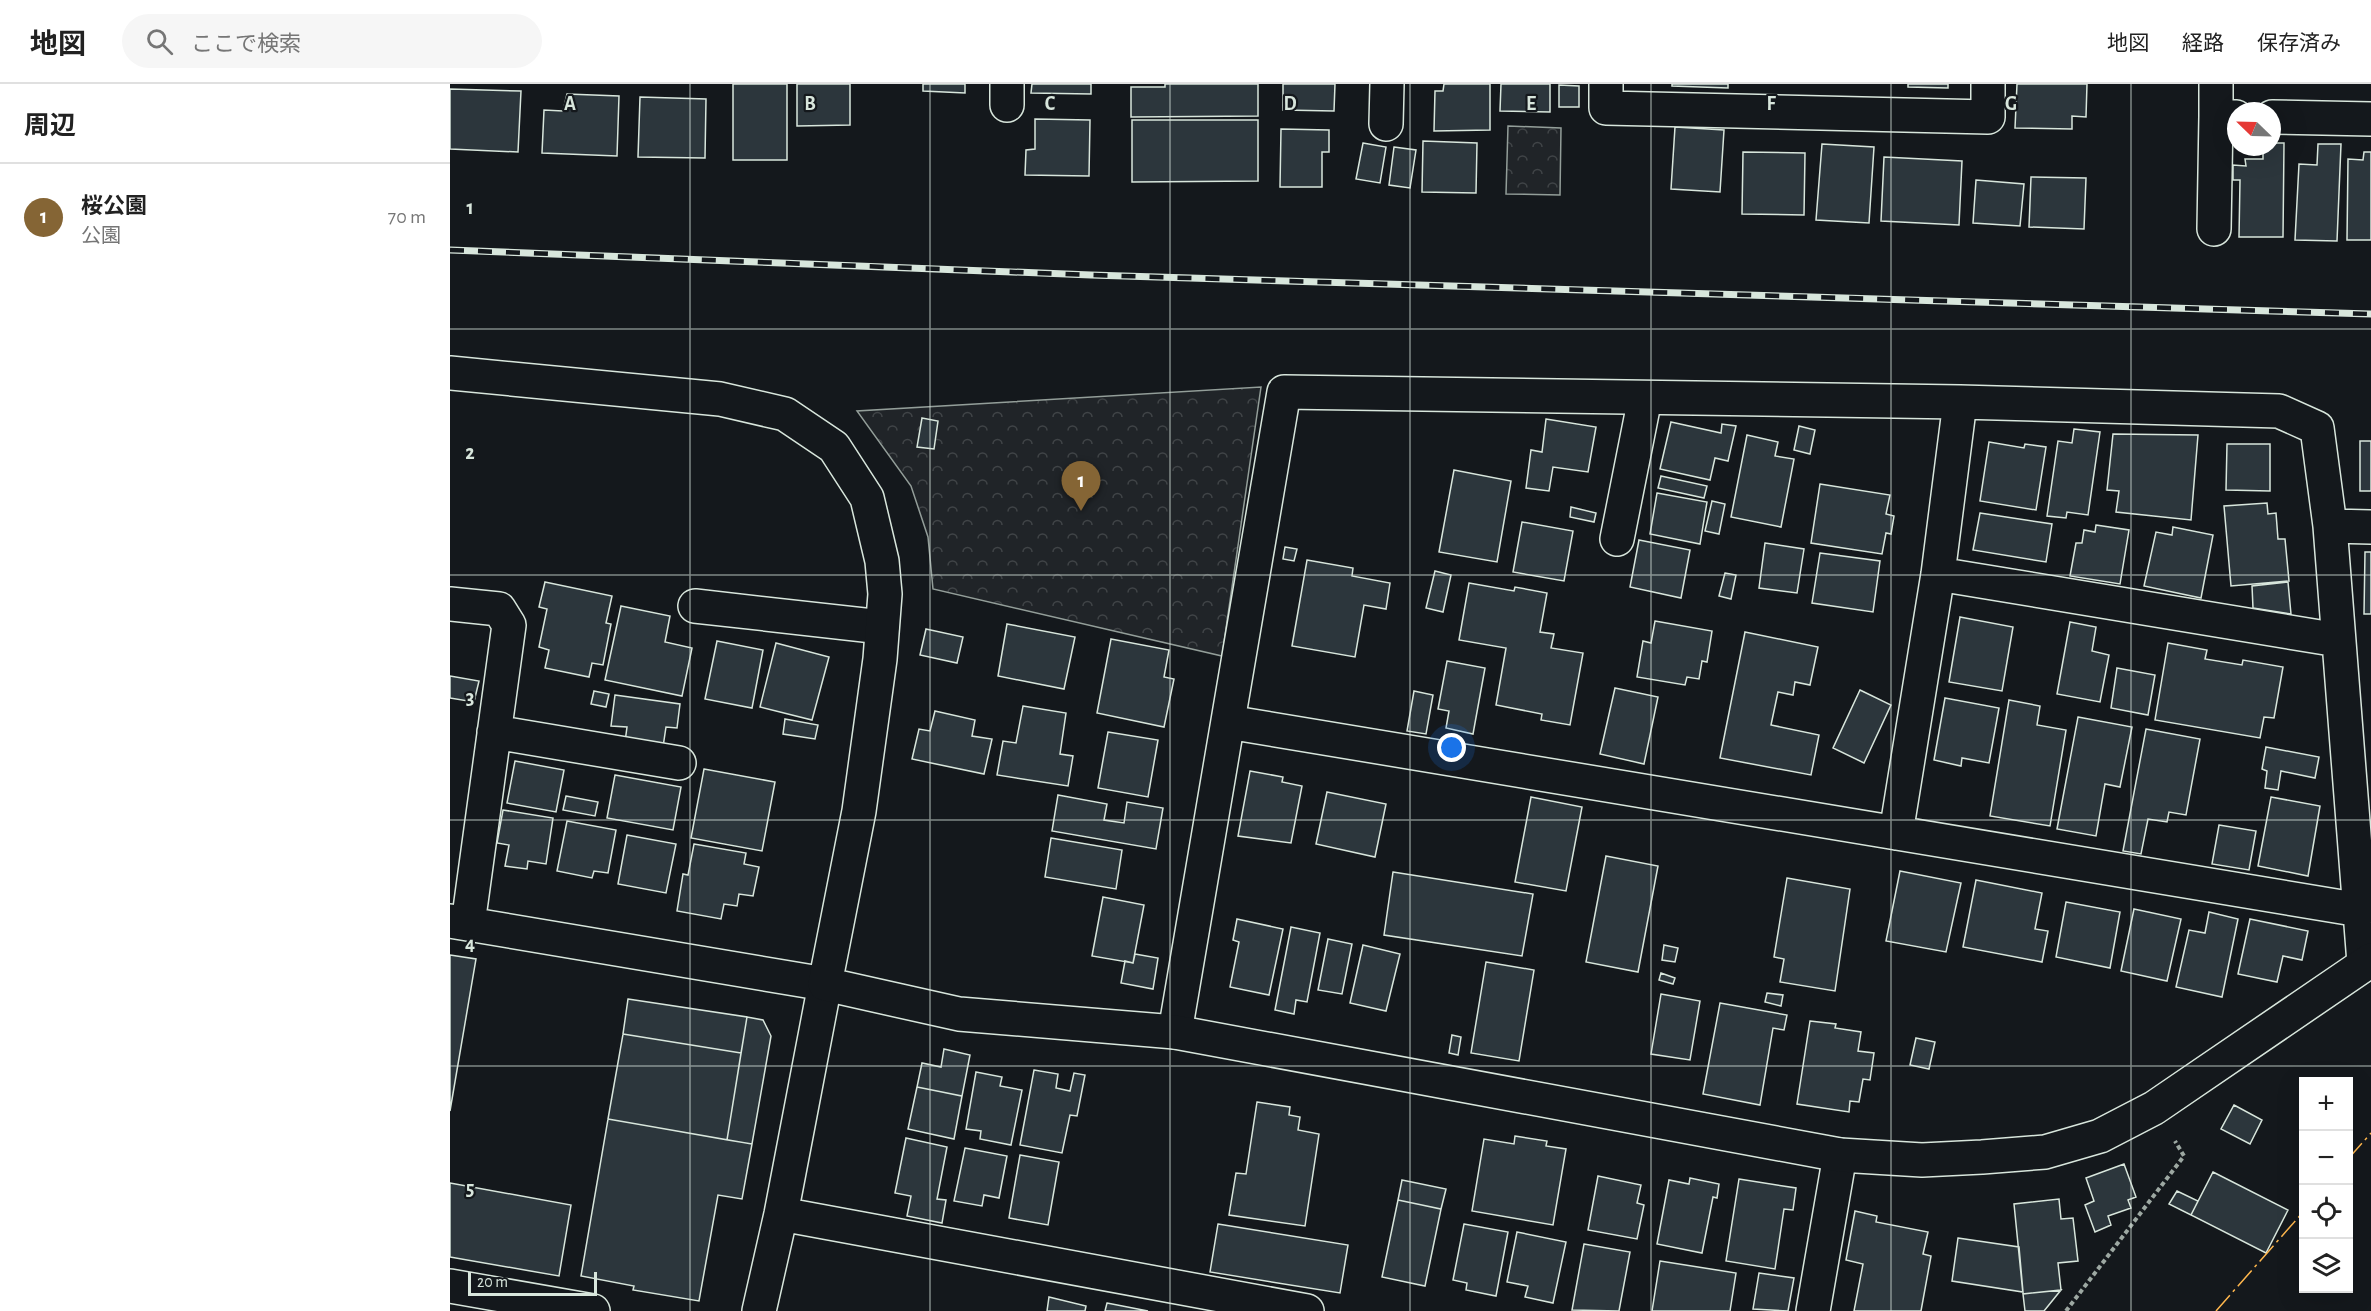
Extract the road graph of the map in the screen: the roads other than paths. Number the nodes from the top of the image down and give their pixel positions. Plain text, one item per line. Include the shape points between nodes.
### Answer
1 (1387, 84) edge
2 (1606, 84) edge
3 (1988, 84) edge
4 (2216, 84) edge
5 (2226, 116) edge
6 (2281, 117) edge
7 (2371, 119) edge
8 (1386, 124) dead end
9 (2214, 229) dead end
10 (450, 373) edge
11 (1645, 398) junction
12 (1960, 402) junction
13 (2330, 526) junction
14 (2371, 527) edge
15 (1617, 539) dead end
16 (1938, 574) junction
17 (450, 604) edge
18 (695, 606) dead end
19 (882, 627) junction
20 (2338, 640) junction
21 (1228, 722) junction
22 (494, 732) junction
23 (679, 763) dead end
24 (1896, 833) junction
25 (2360, 910) junction
26 (459, 922) edge
27 (2368, 961) edge
28 (825, 984) junction
29 (1174, 1032) junction
30 (1840, 1155) junction
31 (781, 1214) junction
32 (450, 1286) edge
33 (593, 1311) edge
34 (759, 1311) edge
35 (1307, 1311) edge
36 (1813, 1311) edge

1 - 8 street
2 - 3 street via 1605,108 1988,117
4 - 5 street
5 - 9 street
6 - 7 street
10 - 19 street via 720,399 785,414 834,447 867,498 882,561
11 - 12 street
11 - 15 street
11 - 21 street via 1284,392
12 - 13 street via 2279,411 2317,428
12 - 16 street
13 - 14 street
13 - 20 street
16 - 20 street
16 - 24 street
17 - 22 street via 499,609 509,625
18 - 19 street
19 - 28 street via 859,811
20 - 25 street
21 - 24 street
21 - 29 street
22 - 23 street
22 - 26 street
24 - 25 street
25 - 27 street
26 - 28 street
27 - 30 street via 2154,1108 2100,1136 2045,1152 1922,1160
28 - 29 street via 959,1014
28 - 31 street
29 - 30 street
30 - 36 street
31 - 34 street
31 - 35 street
32 - 33 street

